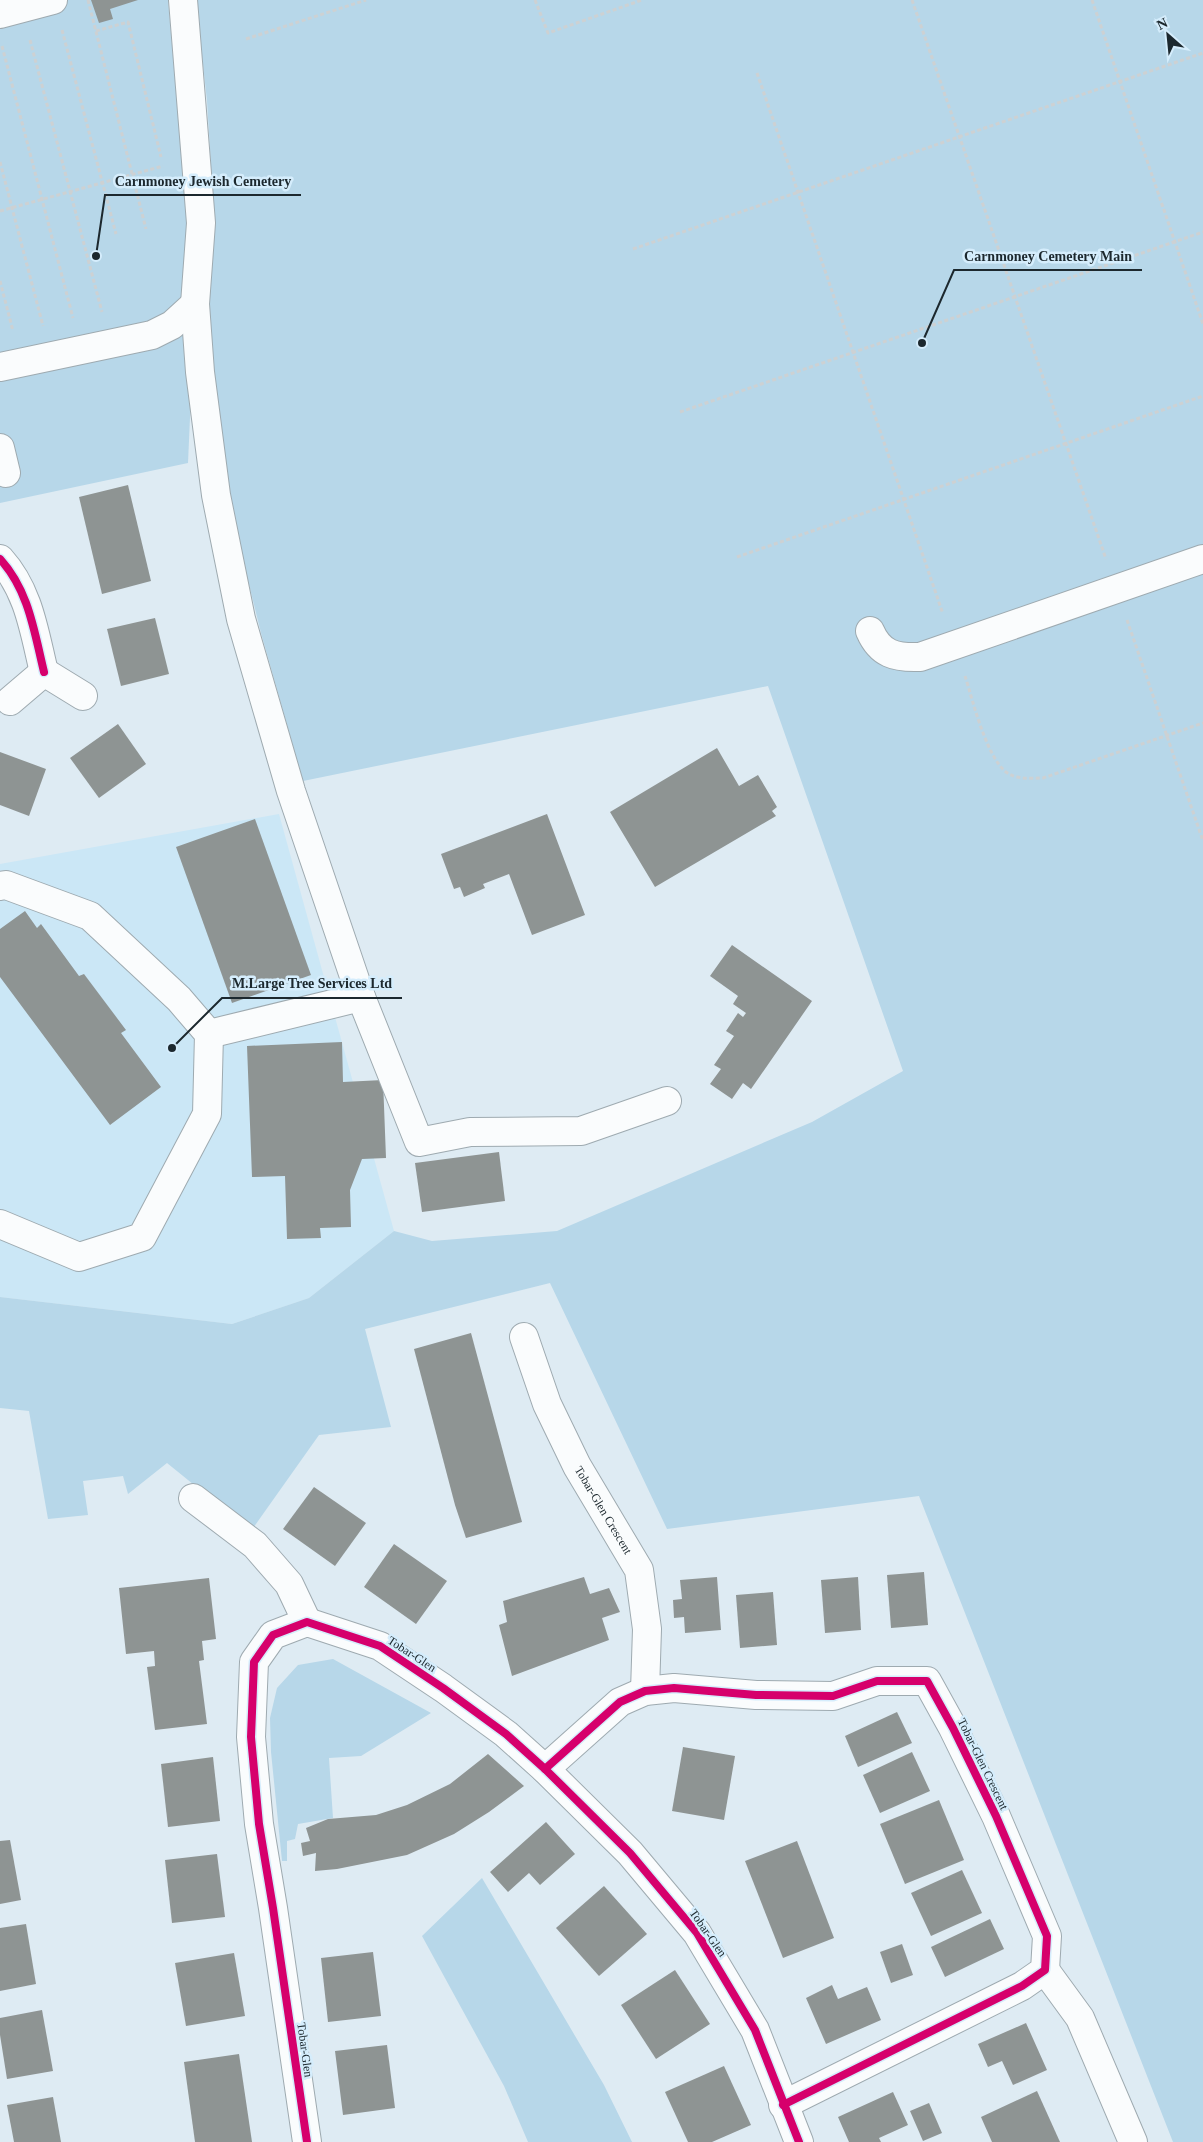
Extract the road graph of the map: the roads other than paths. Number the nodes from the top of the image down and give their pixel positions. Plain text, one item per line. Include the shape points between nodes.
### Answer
1 (53, 0) edge
2 (183, 0) edge
3 (11, 11) edge
4 (195, 304) junction
5 (11, 365) edge
6 (1203, 559) edge
7 (0, 560) edge
8 (870, 631) dead end
9 (44, 672) junction
10 (83, 696) dead end
11 (10, 701) dead end
12 (0, 886) edge
13 (361, 997) junction
14 (209, 1034) junction
15 (667, 1101) dead end
16 (0, 1224) edge
17 (524, 1337) dead end
18 (193, 1498) dead end
19 (307, 1622) junction
20 (645, 1692) junction
21 (545, 1769) junction
22 (1045, 1970) junction
23 (783, 2105) junction
24 (307, 2142) edge
25 (799, 2142) edge
26 (1133, 2142) edge

1 - 3 street
2 - 4 street via 201,223
4 - 5 street via 172,325 152,335
4 - 13 street via 216,495 241,618 291,792
6 - 8 street via 920,657 902,658 887,652 876,644
7 - 9 street via 25,596
9 - 10 street
9 - 11 street
12 - 14 street via 6,885 90,916 179,999
13 - 14 street
13 - 15 street via 419,1142 470,1132 581,1131
14 - 16 street via 207,1114 142,1236 79,1257
17 - 20 street, Tobar-Glen Crescent via 547,1404 577,1466 639,1570 647,1629
18 - 19 street via 256,1546 289,1584
19 - 21 street, Tobar-Glen via 380,1646 506,1734
19 - 24 street, Tobar-Glen via 273,1635 254,1662 251,1737 259,1824
20 - 21 street, Tobar-Glen Crescent via 620,1702
20 - 22 street, Tobar-Glen Crescent via 674,1688 756,1695 832,1696 877,1681 927,1682 996,1816 1047,1936
21 - 23 street, Tobar-Glen via 630,1853 697,1933 755,2030
22 - 23 street via 1022,1986
22 - 26 street via 1080,2018
23 - 25 street, Tobar-Glen

